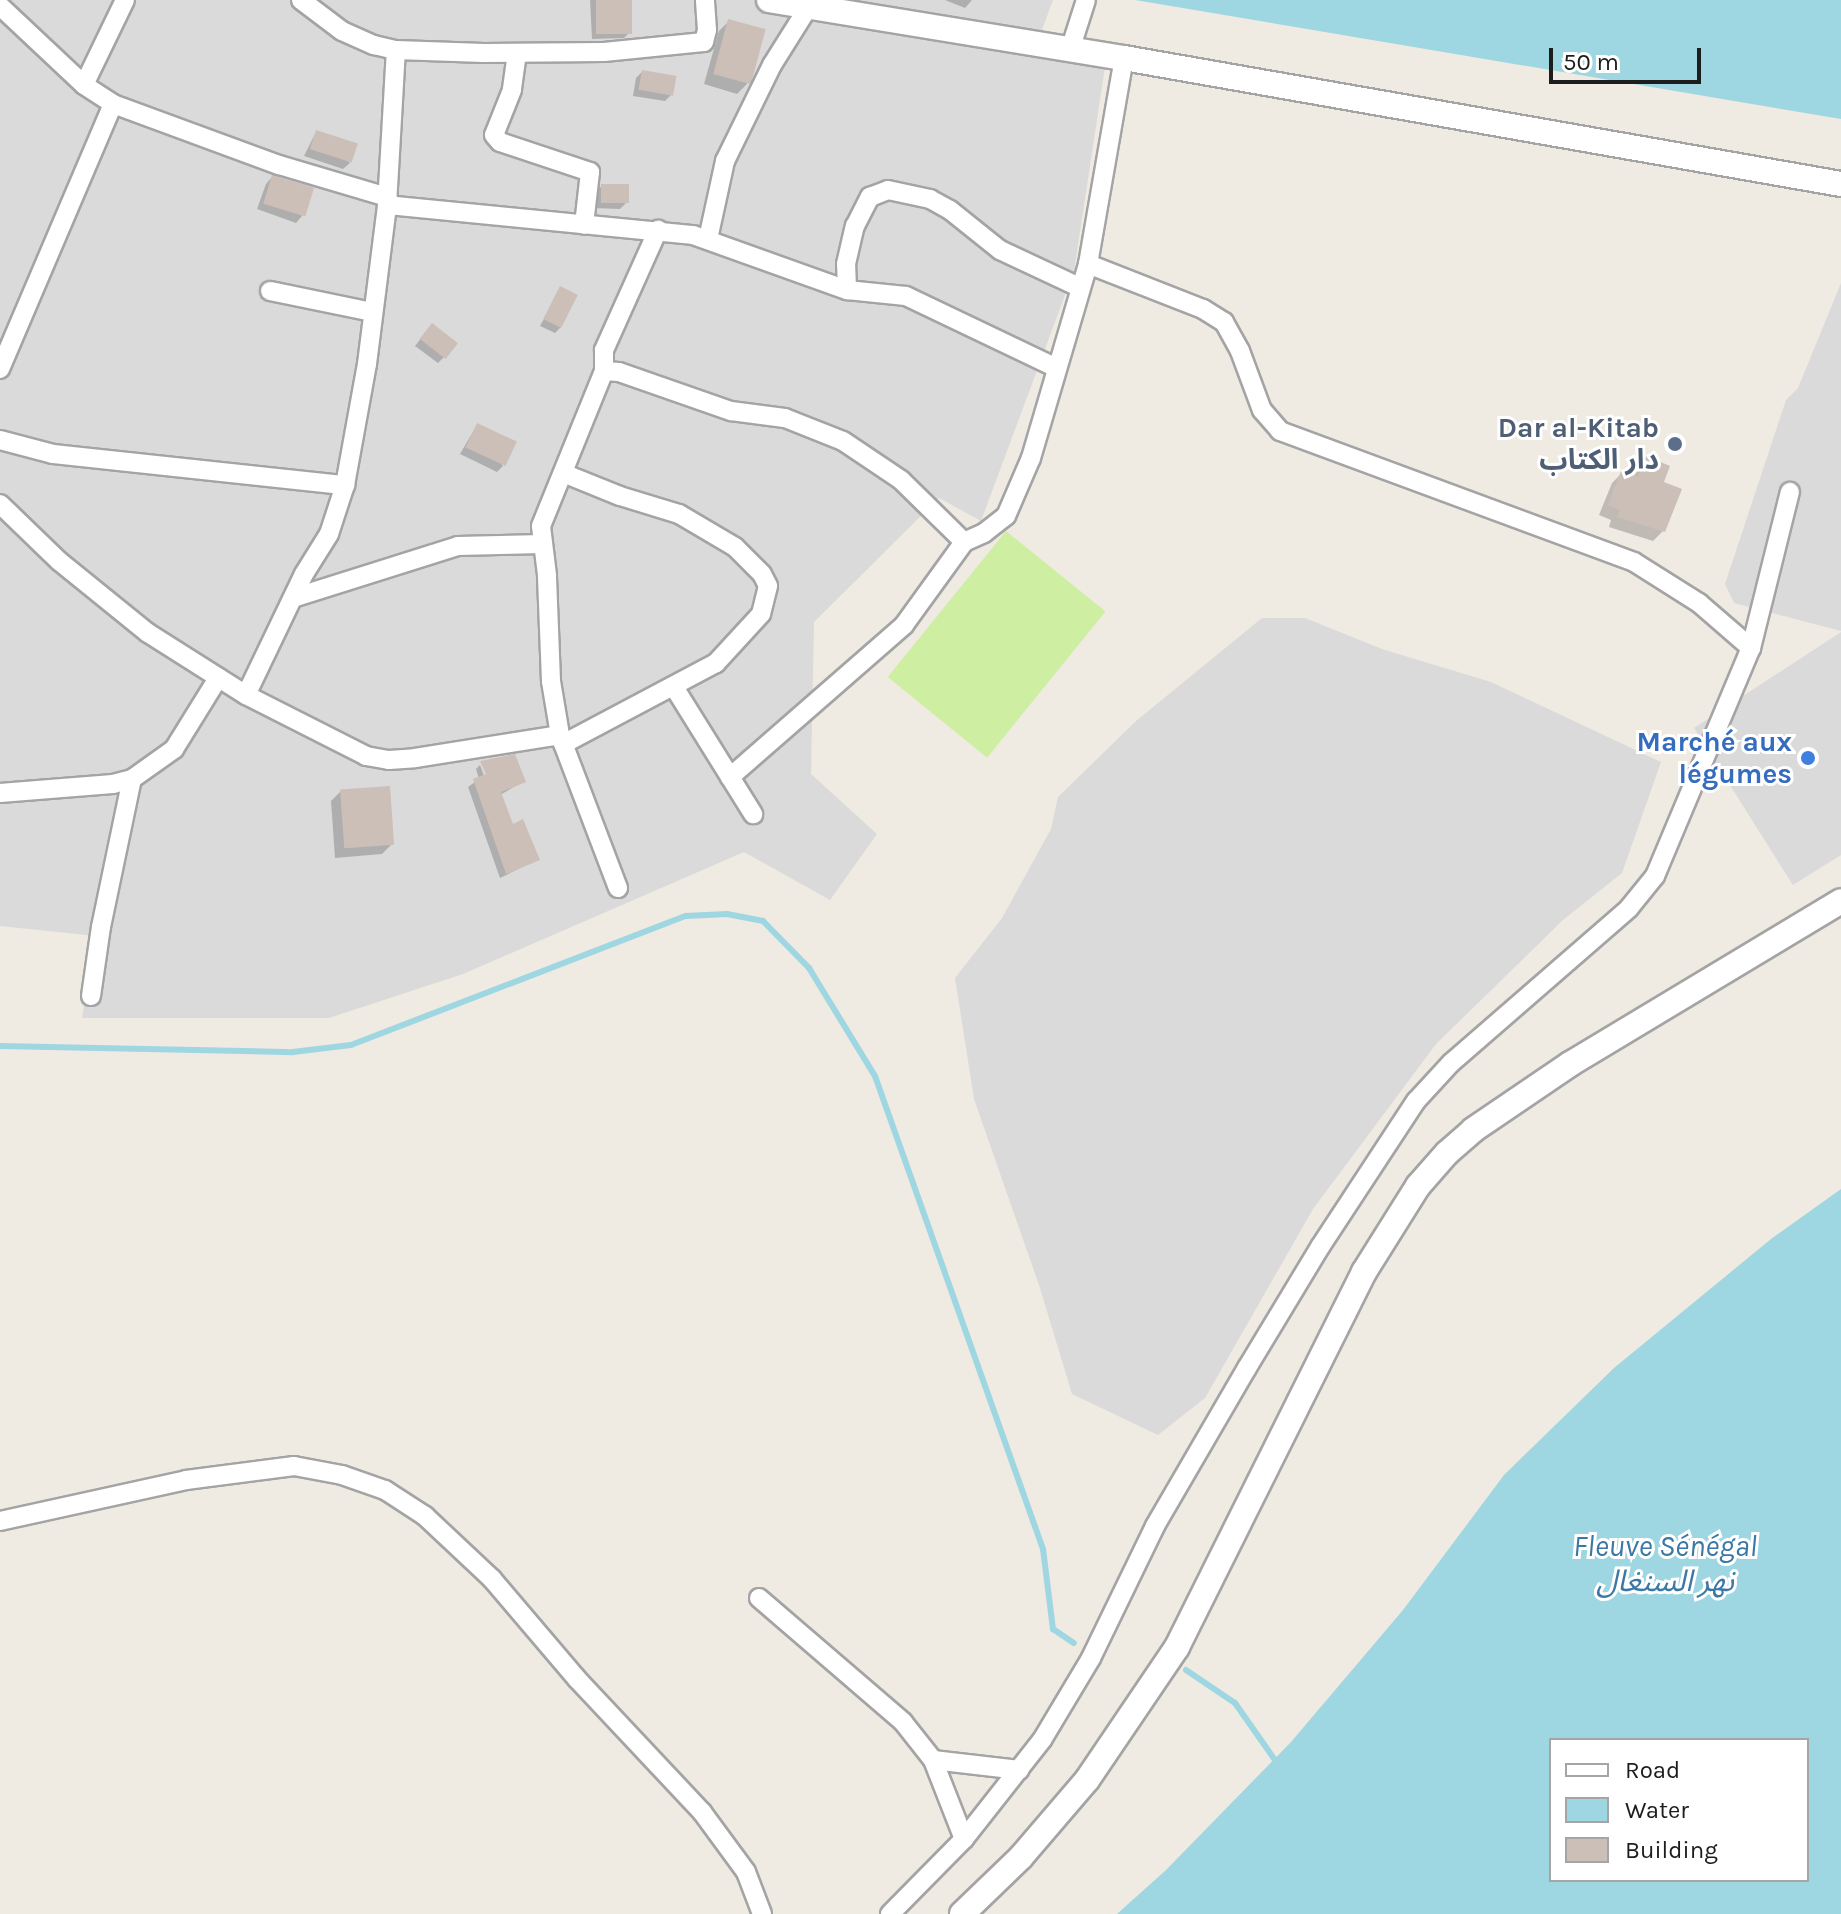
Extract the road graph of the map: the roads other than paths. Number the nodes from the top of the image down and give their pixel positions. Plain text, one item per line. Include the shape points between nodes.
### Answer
1 (125, 0) edge
2 (301, 0) edge
3 (705, 0) edge
4 (769, 0) edge
5 (1086, 0) edge
6 (0, 6) edge
7 (809, 6) junction
8 (843, 6) edge
9 (396, 50) junction
10 (1070, 50) junction
11 (517, 53) junction
12 (1124, 58) junction
13 (84, 85) junction
14 (113, 104) junction
15 (1841, 184) edge
16 (387, 201) junction
17 (584, 225) junction
18 (658, 230) junction
19 (708, 239) junction
20 (1088, 264) junction
21 (1081, 288) junction
22 (847, 290) junction
23 (270, 291) dead end
24 (372, 312) junction
25 (1057, 368) junction
26 (0, 369) edge
27 (604, 371) junction
28 (0, 440) edge
29 (563, 473) junction
30 (345, 485) junction
31 (1790, 492) dead end
32 (0, 504) edge
33 (964, 542) junction
34 (543, 544) junction
35 (293, 598) junction
36 (1751, 648) junction
37 (218, 678) junction
38 (674, 687) junction
39 (246, 695) junction
40 (562, 739) junction
41 (730, 777) junction
42 (132, 779) junction
43 (0, 793) edge
44 (753, 814) dead end
45 (618, 888) dead end
46 (1841, 901) edge
47 (91, 996) dead end
48 (0, 1521) edge
49 (759, 1598) dead end
50 (933, 1760) junction
51 (1019, 1770) junction
52 (964, 1839) junction
53 (762, 1914) edge
54 (890, 1914) edge
55 (962, 1914) edge

1 - 13 street
2 - 9 street via 356,39
3 - 11 street via 704,42 604,52
4 - 7 street
5 - 10 street
6 - 13 street
7 - 8 street
7 - 19 street via 772,65 725,161
8 - 10 street
9 - 11 street
9 - 16 street
10 - 12 street
11 - 17 street via 512,90 494,135 500,142 590,172
12 - 15 street
12 - 20 street
13 - 14 street
14 - 16 street
14 - 26 street
16 - 17 street
16 - 24 street
17 - 18 street
18 - 19 street
18 - 27 street via 604,350
19 - 22 street
20 - 21 street
20 - 36 street via 1224,322 1262,410 1280,431 1634,562 1699,603
21 - 22 street via 1000,250 944,206 888,190 870,197 855,226 847,251
21 - 25 street
22 - 25 street via 906,296
23 - 24 street
24 - 30 street
25 - 33 street via 1031,458 1006,516
27 - 29 street
27 - 33 street via 731,411 785,418 843,441 901,480
28 - 30 street via 53,454
29 - 34 street via 543,518
29 - 38 street via 679,514 735,547 762,574 768,586 761,614 716,663
30 - 35 street via 329,534
31 - 36 street
32 - 37 street via 117,610
33 - 41 street via 904,625
34 - 35 street via 458,546
34 - 40 street via 551,681
35 - 39 street
36 - 51 street via 1655,876 1629,908 1451,1063 1416,1101 1247,1368 1155,1526 1091,1658
37 - 39 street
37 - 42 street via 174,749
38 - 40 street
38 - 41 street
39 - 40 street via 376,758
40 - 45 street
41 - 44 street
42 - 43 street
42 - 47 street
46 - 55 street via 1570,1064 1473,1130 1418,1186 1364,1272 1177,1647 1087,1780 1021,1857
48 - 53 street via 186,1480 294,1466 385,1490 425,1516 492,1579 702,1812 746,1872
49 - 50 street via 903,1722
50 - 51 street
50 - 52 street
51 - 52 street
52 - 54 street

